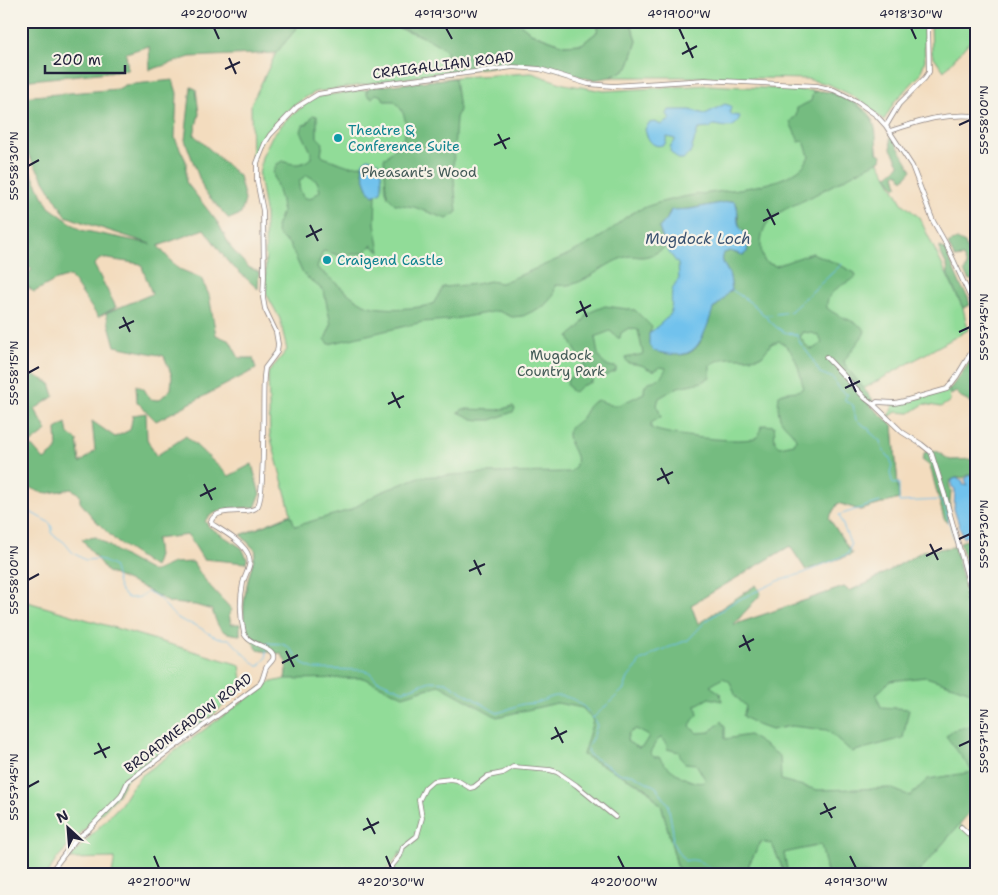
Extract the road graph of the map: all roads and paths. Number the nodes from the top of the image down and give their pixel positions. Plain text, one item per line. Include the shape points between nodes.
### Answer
1 (928, 21) edge
2 (977, 116) edge
3 (886, 126) junction
4 (890, 131) junction
5 (970, 296) junction
6 (977, 299) edge
7 (972, 305) junction
8 (977, 322) edge
9 (977, 343) edge
10 (826, 357) dead end
11 (262, 396) joint
12 (874, 405) junction
13 (977, 612) edge
14 (614, 817) dead end
15 (961, 827) dead end
16 (977, 842) edge
17 (49, 874) edge
18 (389, 874) edge

1 - 3 street via 929,72 899,104
2 - 4 street via 935,117
3 - 4 street, CRAIGALLIAN ROAD
3 - 11 street, CRAIGALLIAN ROAD via 856,100 817,86 705,80 613,86 588,84 527,67 499,68 312,96 278,125 265,143 258,163 257,181 264,220 263,298 278,344 277,352 265,368
4 - 5 street, CRAIGALLIAN ROAD via 916,173 933,221
5 - 6 street
5 - 7 street, CRAIGALLIAN ROAD
6 - 7 street
7 - 8 street, CRAIGALLIAN ROAD
9 - 12 street via 947,389 895,403 877,402
10 - 12 street
11 - 17 street, BROADMEADOW ROAD via 259,504 254,510 225,512 211,521 242,546 249,557 242,593 242,617 245,636 273,653 264,678 259,685 128,781 121,796 76,840
12 - 13 street via 902,432 930,452
14 - 18 street via 576,785 550,770 513,767 488,776 470,788 457,780 433,781 419,800 422,818 418,836 403,847
15 - 16 street

